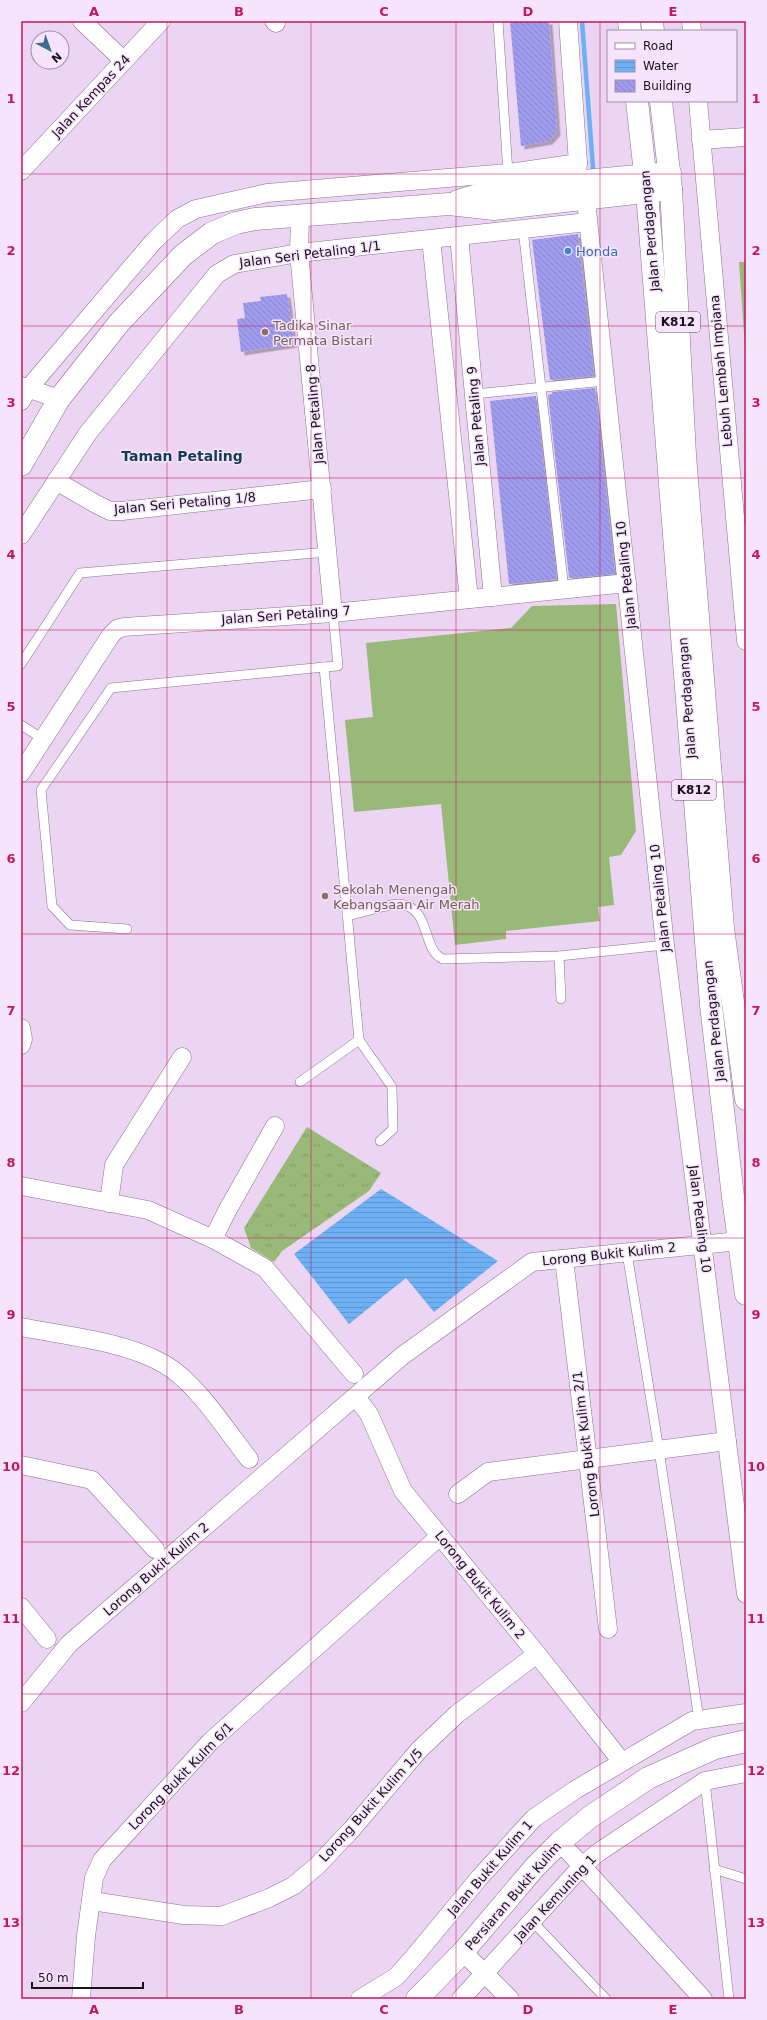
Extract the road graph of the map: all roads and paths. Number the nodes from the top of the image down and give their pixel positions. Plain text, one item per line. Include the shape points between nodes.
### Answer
1 (82, 21) edge
2 (161, 21) edge
3 (498, 21) edge
4 (568, 21) edge
5 (124, 61) junction
6 (637, 102) edge
7 (661, 102) edge
8 (698, 102) edge
9 (746, 137) edge
10 (701, 140) junction
11 (21, 171) edge
12 (508, 173) junction
13 (671, 181) junction
14 (580, 182) junction
15 (646, 183) junction
16 (300, 216) junction
17 (588, 222) junction
18 (522, 229) junction
19 (459, 236) junction
20 (431, 240) junction
21 (300, 253) junction
22 (605, 381) junction
23 (541, 387) junction
24 (23, 392) edge
25 (474, 394) junction
26 (59, 399) junction
27 (21, 465) edge
28 (56, 481) junction
29 (322, 489) junction
30 (21, 535) edge
31 (328, 552) junction
32 (741, 553) edge
33 (627, 584) junction
34 (564, 590) junction
35 (493, 597) junction
36 (469, 599) junction
37 (333, 613) junction
38 (746, 641) edge
39 (21, 664) edge
40 (324, 667) junction
41 (21, 725) edge
42 (43, 739) junction
43 (21, 772) edge
44 (347, 916) junction
45 (127, 929) dead end
46 (665, 945) junction
47 (559, 956) junction
48 (561, 999) dead end
49 (21, 1028) edge
50 (359, 1040) junction
51 (21, 1045) edge
52 (182, 1057) dead end
53 (300, 1082) dead end
54 (746, 1099) edge
55 (275, 1126) dead end
56 (380, 1141) dead end
57 (21, 1186) edge
58 (109, 1203) junction
59 (213, 1239) junction
60 (739, 1241) junction
61 (703, 1244) junction
62 (627, 1253) junction
63 (564, 1259) junction
64 (746, 1294) edge
65 (21, 1327) edge
66 (354, 1374) dead end
67 (356, 1396) junction
68 (727, 1441) junction
69 (658, 1450) junction
70 (249, 1459) dead end
71 (588, 1459) junction
72 (21, 1465) edge
73 (458, 1494) dead end
74 (440, 1536) junction
75 (155, 1549) dead end
76 (746, 1594) edge
77 (21, 1607) edge
78 (608, 1629) dead end
79 (47, 1639) dead end
80 (537, 1654) junction
81 (21, 1703) edge
82 (746, 1713) edge
83 (699, 1720) junction
84 (746, 1741) edge
85 (622, 1762) junction
86 (746, 1773) edge
87 (705, 1781) junction
88 (560, 1842) junction
89 (582, 1866) junction
90 (714, 1869) junction
91 (746, 1879) edge
92 (92, 1901) junction
93 (533, 1922) junction
94 (463, 1952) junction
95 (485, 1973) junction
96 (81, 1999) edge
97 (360, 1999) edge
98 (417, 1999) edge
99 (461, 1999) edge
100 (510, 1999) edge
101 (606, 1999) edge
102 (703, 1999) edge
103 (728, 1999) edge

1 - 5 street
2 - 5 street, Jalan Kempas 24
3 - 12 lane
4 - 14 street, Jalan Petaling 10
5 - 11 street, Jalan Kempas 24
6 - 15 main road, Jalan Perdagangan / K812
7 - 13 main road, Jalan Perdagangan / K812
8 - 10 street, Lebuh Lembah Impiana
9 - 10 street
10 - 32 street, Lebuh Lembah Impiana
12 - 14 street
12 - 24 street via 267,193 196,209 177,219 153,242
13 - 15 main road
13 - 54 main road, Jalan Perdagangan / K812 via 685,455 722,928
14 - 15 main road
14 - 16 main road via 494,209 449,204
14 - 17 street, Jalan Petaling 10
15 - 60 main road, Jalan Perdagangan / K812 via 711,1005
16 - 21 street, Jalan Petaling 8
16 - 26 main road via 236,223 212,233 188,250 118,323
17 - 18 street, Jalan Seri Petaling 1/1
17 - 22 street, Jalan Petaling 10
18 - 19 street, Jalan Seri Petaling 1/1
18 - 23 lane
19 - 20 street, Jalan Seri Petaling 1/1
19 - 25 street, Jalan Petaling 9
20 - 21 street, Jalan Seri Petaling 1/1
20 - 36 street
21 - 28 street, Jalan Seri Petaling 1/1 via 234,264 217,274 88,433
21 - 29 street, Jalan Petaling 8
22 - 23 lane
22 - 33 street, Jalan Petaling 10
23 - 25 lane
23 - 34 lane
24 - 26 street
25 - 35 street, Jalan Petaling 9
26 - 27 main road
28 - 29 street, Jalan Seri Petaling 1/8 via 96,504 110,510 122,511
28 - 30 street, Jalan Seri Petaling 1/1
29 - 31 street, Jalan Petaling 8
31 - 37 street, Jalan Petaling 8
31 - 39 lane via 80,573
32 - 38 street, Lebuh Lembah Impiana
33 - 34 street, Jalan Seri Petaling 7
33 - 46 street, Jalan Petaling 10
34 - 35 street, Jalan Seri Petaling 7
35 - 36 street, Jalan Seri Petaling 7
36 - 37 street, Jalan Seri Petaling 7
37 - 40 lane via 338,666
37 - 42 street, Jalan Seri Petaling 7 via 117,629 110,635
40 - 44 lane
40 - 45 lane via 111,688 41,790 52,906 70,925
41 - 42 lane
42 - 43 street, Jalan Seri Petaling 7
44 - 47 lane via 399,903 412,909 422,919 434,951 443,959
44 - 50 lane
46 - 47 lane
46 - 61 street, Jalan Petaling 10
47 - 48 lane
49 - 51 street
50 - 53 lane
50 - 56 lane via 392,1087 392,1129
52 - 58 street via 114,1165
55 - 59 street via 226,1210
57 - 58 street
58 - 59 street via 148,1210
59 - 66 street via 265,1268
60 - 61 street, Lorong Bukit Kulim 2
60 - 64 main road, Jalan Perdagangan / K812
61 - 62 street, Lorong Bukit Kulim 2
61 - 68 street, Jalan Petaling 10
62 - 63 street, Lorong Bukit Kulim 2
62 - 69 lane
63 - 67 street, Lorong Bukit Kulim 2 via 532,1262 402,1356
63 - 71 street, Lorong Bukit Kulim 2/1
65 - 70 street via 128,1348 165,1364 194,1389
67 - 74 street, Lorong Bukit Kulim 2 via 369,1414 403,1491
67 - 81 street, Lorong Bukit Kulim 2 via 69,1644
68 - 69 street
68 - 76 street, Jalan Petaling 10
69 - 71 street
69 - 83 lane
71 - 73 street via 488,1472
71 - 78 street, Lorong Bukit Kulim 2/1
72 - 75 street via 92,1480
74 - 80 street, Lorong Bukit Kulim 2
74 - 92 street, Lorong Bukit Kulm 6/1 via 210,1742 102,1860 94,1878
77 - 79 street
80 - 85 street, Lorong Bukit Kulim 2
80 - 92 street, Lorong Bukit Kulim 1/5 via 457,1714 425,1745 317,1866 293,1886 222,1916 184,1915
82 - 83 street, Jalan Bukit Kulim 1
83 - 85 street, Jalan Bukit Kulim 1 via 692,1721
84 - 88 main road, Persiaran Bukit Kulim via 715,1748 648,1778 590,1817
85 - 97 street, Jalan Bukit Kulim 1 via 534,1818 480,1877 409,1963 396,1976
86 - 87 street, Jalan Kemuning 1
87 - 89 street, Jalan Kemuning 1 via 605,1847
87 - 90 lane
88 - 89 street
88 - 94 main road, Persiaran Bukit Kulim via 535,1867
89 - 93 street, Jalan Kemuning 1
89 - 102 street
90 - 91 lane
90 - 103 lane
92 - 96 street, Lorong Bukit Kulm 6/1 via 86,1936
93 - 95 street, Jalan Kemuning 1
93 - 101 lane
94 - 95 street
94 - 98 main road, Persiaran Bukit Kulim
95 - 99 street, Jalan Kemuning 1
95 - 100 street

